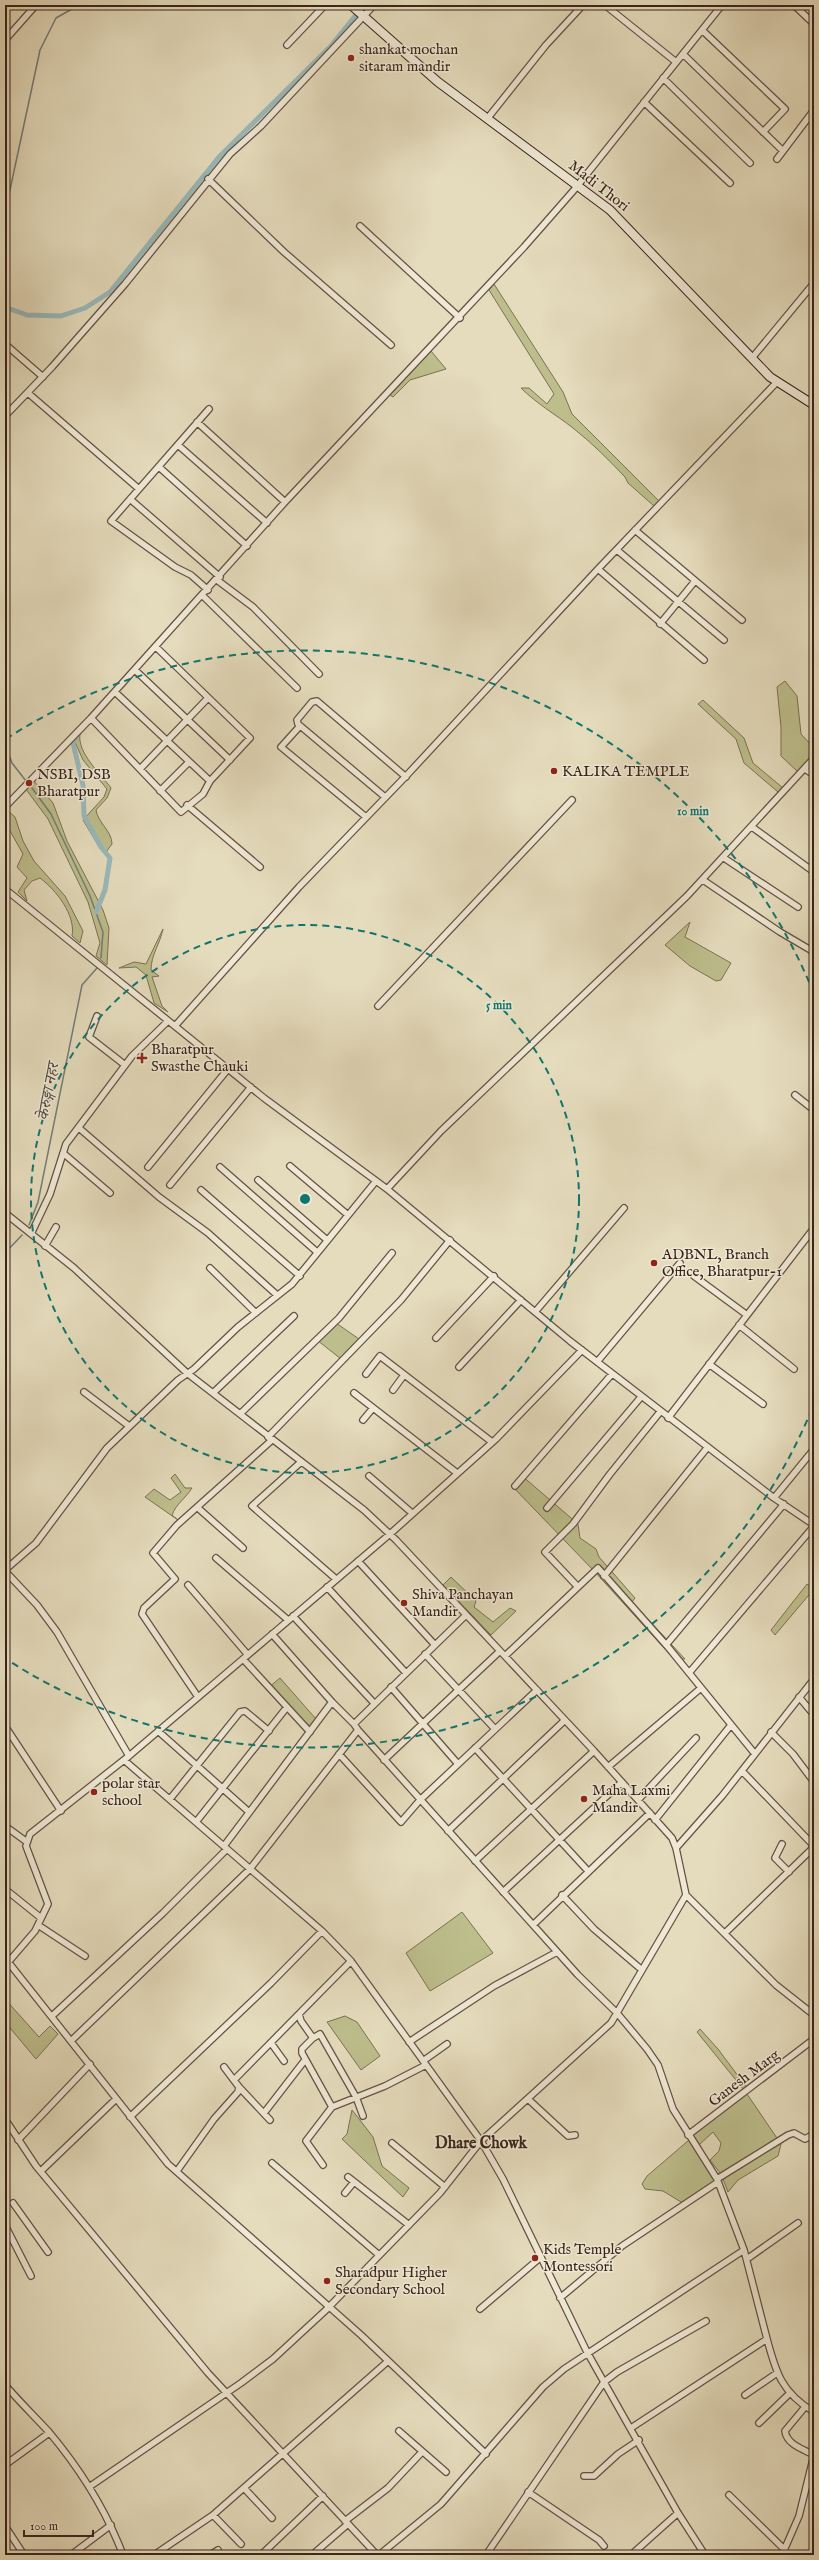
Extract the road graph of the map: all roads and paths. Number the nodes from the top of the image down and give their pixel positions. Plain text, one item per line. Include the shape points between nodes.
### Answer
1 (36, 5) edge
2 (325, 5) edge
3 (374, 5) edge
4 (583, 5) edge
5 (606, 5) edge
6 (722, 5) edge
7 (794, 5) edge
8 (353, 6) edge
9 (363, 15) junction
10 (814, 24) edge
11 (702, 30) junction
12 (5, 40) edge
13 (287, 45) dead end
14 (683, 54) junction
15 (676, 62) junction
16 (663, 78) junction
17 (644, 102) junction
18 (814, 110) edge
19 (487, 119) junction
20 (763, 132) junction
21 (783, 151) junction
22 (777, 159) dead end
23 (750, 163) dead end
24 (208, 179) junction
25 (730, 183) dead end
26 (578, 185) junction
27 (360, 226) dead end
28 (814, 283) edge
29 (460, 318) junction
30 (5, 344) edge
31 (391, 345) dead end
32 (752, 358) junction
33 (43, 377) junction
34 (776, 383) junction
35 (28, 393) junction
36 (814, 404) edge
37 (209, 409) dead end
38 (5, 416) edge
39 (197, 422) junction
40 (178, 445) junction
41 (159, 467) junction
42 (139, 489) junction
43 (130, 499) junction
44 (285, 502) junction
45 (266, 523) junction
46 (635, 530) junction
47 (247, 546) junction
48 (617, 550) junction
49 (598, 569) junction
50 (219, 578) junction
51 (695, 581) junction
52 (208, 590) junction
53 (203, 596) junction
54 (678, 602) junction
55 (742, 620) dead end
56 (660, 624) junction
57 (724, 640) dead end
58 (156, 647) junction
59 (704, 660) dead end
60 (135, 670) junction
61 (319, 674) dead end
62 (297, 688) dead end
63 (115, 692) junction
64 (208, 698) junction
65 (91, 718) junction
66 (188, 720) junction
67 (300, 726) junction
68 (167, 742) junction
69 (814, 758) edge
70 (230, 760) junction
71 (189, 762) junction
72 (140, 769) junction
73 (805, 769) junction
74 (814, 775) edge
75 (406, 777) junction
76 (210, 781) junction
77 (160, 791) junction
78 (385, 797) junction
79 (572, 800) dead end
80 (187, 805) junction
81 (5, 807) edge
82 (366, 817) junction
83 (752, 827) junction
84 (724, 858) junction
85 (260, 867) dead end
86 (814, 872) edge
87 (702, 880) junction
88 (5, 890) edge
89 (798, 907) dead end
90 (814, 952) edge
91 (378, 1006) dead end
92 (98, 1016) dead end
93 (168, 1021) junction
94 (175, 1026) junction
95 (125, 1065) junction
96 (228, 1069) junction
97 (251, 1087) junction
98 (794, 1095) dead end
99 (814, 1110) edge
100 (79, 1128) junction
101 (63, 1153) junction
102 (290, 1166) dead end
103 (148, 1167) dead end
104 (220, 1167) dead end
105 (258, 1180) dead end
106 (376, 1181) junction
107 (170, 1185) dead end
108 (387, 1189) junction
109 (201, 1190) dead end
110 (110, 1193) dead end
111 (624, 1208) dead end
112 (5, 1213) edge
113 (348, 1215) junction
114 (56, 1227) dead end
115 (814, 1228) edge
116 (31, 1234) junction
117 (327, 1240) junction
118 (450, 1240) junction
119 (45, 1246) junction
120 (318, 1252) junction
121 (392, 1253) dead end
122 (680, 1262) dead end
123 (210, 1268) dead end
124 (300, 1276) junction
125 (494, 1276) junction
126 (694, 1276) dead end
127 (277, 1295) junction
128 (521, 1300) junction
129 (536, 1312) junction
130 (256, 1313) junction
131 (747, 1315) junction
132 (294, 1316) dead end
133 (739, 1325) junction
134 (436, 1338) dead end
135 (582, 1350) junction
136 (597, 1362) junction
137 (709, 1364) junction
138 (459, 1367) dead end
139 (794, 1369) dead end
140 (187, 1373) junction
141 (366, 1374) dead end
142 (404, 1374) junction
143 (612, 1374) junction
144 (393, 1390) dead end
145 (84, 1392) dead end
146 (213, 1393) junction
147 (354, 1393) dead end
148 (641, 1396) junction
149 (763, 1404) dead end
150 (373, 1408) junction
151 (660, 1412) junction
152 (240, 1414) junction
153 (668, 1418) junction
154 (363, 1420) dead end
155 (129, 1426) junction
156 (270, 1438) junction
157 (492, 1442) junction
158 (707, 1448) junction
159 (814, 1449) edge
160 (301, 1462) junction
161 (457, 1473) junction
162 (369, 1476) dead end
163 (515, 1486) dead end
164 (774, 1498) junction
165 (784, 1504) junction
166 (198, 1508) junction
167 (547, 1508) dead end
168 (412, 1513) junction
169 (814, 1524) edge
170 (390, 1534) junction
171 (244, 1548) dead end
172 (216, 1558) dead end
173 (358, 1560) junction
174 (5, 1571) edge
175 (604, 1576) junction
176 (336, 1579) junction
177 (188, 1585) dead end
178 (327, 1587) junction
179 (578, 1587) junction
180 (466, 1615) junction
181 (293, 1616) junction
182 (288, 1620) junction
183 (272, 1634) junction
184 (435, 1645) junction
185 (666, 1645) junction
186 (500, 1651) junction
187 (425, 1654) junction
188 (505, 1656) junction
189 (246, 1657) junction
190 (406, 1673) junction
191 (689, 1673) junction
192 (814, 1679) edge
193 (391, 1687) junction
194 (701, 1688) junction
195 (459, 1689) junction
196 (537, 1690) junction
197 (198, 1697) junction
198 (799, 1697) junction
199 (332, 1702) junction
200 (374, 1703) junction
201 (287, 1707) junction
202 (814, 1715) edge
203 (565, 1720) junction
204 (423, 1723) junction
205 (354, 1724) junction
206 (731, 1725) junction
207 (5, 1726) edge
208 (495, 1729) junction
209 (358, 1730) junction
210 (158, 1731) junction
211 (269, 1731) junction
212 (310, 1732) junction
213 (771, 1732) junction
214 (696, 1738) dead end
215 (475, 1748) junction
216 (594, 1751) junction
217 (339, 1754) junction
218 (755, 1754) junction
219 (126, 1758) junction
220 (384, 1760) junction
221 (458, 1764) junction
222 (196, 1765) junction
223 (608, 1767) junction
224 (742, 1771) junction
225 (503, 1778) junction
226 (622, 1782) junction
227 (814, 1782) edge
228 (223, 1789) junction
229 (170, 1799) junction
230 (420, 1800) junction
231 (638, 1800) junction
232 (530, 1808) junction
233 (61, 1811) junction
234 (249, 1812) junction
235 (650, 1813) junction
236 (655, 1820) junction
237 (196, 1822) junction
238 (5, 1826) edge
239 (448, 1831) junction
240 (559, 1839) junction
241 (26, 1842) junction
242 (782, 1844) dead end
243 (814, 1846) edge
244 (225, 1847) junction
245 (676, 1848) junction
246 (476, 1862) junction
247 (250, 1869) junction
248 (588, 1871) junction
249 (789, 1872) junction
250 (5, 1889) edge
251 (503, 1892) junction
252 (562, 1895) junction
253 (686, 1895) junction
254 (41, 1918) junction
255 (534, 1924) junction
256 (38, 1925) junction
257 (322, 1931) junction
258 (725, 1933) junction
259 (557, 1952) junction
260 (85, 1956) dead end
261 (351, 1961) junction
262 (7, 1964) edge
263 (642, 1970) junction
264 (618, 2013) junction
265 (300, 2014) junction
266 (814, 2015) edge
267 (52, 2016) junction
268 (313, 2038) junction
269 (72, 2040) junction
270 (814, 2040) edge
271 (271, 2042) junction
272 (409, 2042) junction
273 (447, 2044) dead end
274 (305, 2060) junction
275 (284, 2061) dead end
276 (424, 2063) junction
277 (90, 2064) junction
278 (224, 2067) dead end
279 (234, 2080) junction
280 (239, 2087) junction
281 (356, 2098) junction
282 (116, 2099) junction
283 (528, 2099) junction
284 (332, 2107) junction
285 (264, 2112) junction
286 (364, 2116) dead end
287 (130, 2117) junction
288 (5, 2119) edge
289 (270, 2120) dead end
290 (814, 2134) edge
291 (575, 2135) dead end
292 (688, 2135) junction
293 (18, 2140) junction
294 (480, 2141) junction
295 (392, 2143) dead end
296 (272, 2163) dead end
297 (323, 2165) dead end
298 (41, 2171) junction
299 (177, 2171) junction
300 (348, 2177) dead end
301 (718, 2180) junction
302 (354, 2182) junction
303 (445, 2187) junction
304 (345, 2193) dead end
305 (13, 2203) dead end
306 (798, 2223) dead end
307 (5, 2225) edge
308 (409, 2225) junction
309 (744, 2250) junction
310 (48, 2252) dead end
311 (379, 2256) junction
312 (541, 2257) junction
313 (747, 2259) junction
314 (31, 2276) dead end
315 (560, 2298) junction
316 (329, 2307) junction
317 (480, 2309) dead end
318 (706, 2321) dead end
319 (767, 2339) junction
320 (587, 2352) junction
321 (387, 2362) junction
322 (777, 2373) junction
323 (604, 2382) junction
324 (5, 2385) edge
325 (227, 2393) junction
326 (789, 2394) junction
327 (745, 2395) dead end
328 (805, 2407) junction
329 (814, 2412) edge
330 (759, 2423) dead end
331 (631, 2428) junction
332 (399, 2431) dead end
333 (49, 2433) junction
334 (638, 2440) junction
335 (283, 2453) junction
336 (422, 2453) junction
337 (486, 2454) junction
338 (814, 2455) edge
339 (5, 2465) edge
340 (446, 2472) dead end
341 (584, 2476) dead end
342 (89, 2487) junction
343 (244, 2488) junction
344 (528, 2492) junction
345 (323, 2496) junction
346 (729, 2496) dead end
347 (678, 2513) junction
348 (213, 2515) junction
349 (272, 2518) dead end
350 (347, 2522) junction
351 (111, 2525) junction
352 (5, 2526) edge
353 (241, 2544) dead end
354 (604, 2546) dead end
355 (218, 2550) dead end
356 (783, 2553) edge
357 (24, 2555) edge
358 (71, 2555) edge
359 (123, 2555) edge
360 (154, 2555) edge
361 (210, 2555) edge
362 (261, 2555) edge
363 (312, 2555) edge
364 (378, 2555) edge
365 (486, 2555) edge
366 (631, 2555) edge
367 (705, 2555) edge

1 - 12 street
2 - 13 street
3 - 9 street
4 - 19 street via 546,45
5 - 15 street
6 - 11 street
7 - 10 street
8 - 9 main road, Madi Thori
9 - 19 main road, Madi Thori via 438,82
9 - 24 street
11 - 14 street
11 - 20 street via 785,108
14 - 15 street
14 - 20 street
15 - 16 street
16 - 17 street
16 - 23 street
17 - 25 street
17 - 26 street
18 - 21 street
19 - 26 main road, Madi Thori
20 - 21 street
21 - 22 street
24 - 31 street via 284,252
24 - 33 street via 125,284
26 - 29 street
26 - 32 main road, Madi Thori via 631,230
27 - 29 street
28 - 32 street
29 - 44 street
30 - 33 street
32 - 34 main road, Madi Thori
33 - 35 street
34 - 36 main road, Madi Thori
34 - 46 street
35 - 38 street
35 - 42 street
37 - 39 street
39 - 40 street
39 - 44 street
40 - 41 street
40 - 45 street
41 - 42 street
41 - 47 street
42 - 43 street
43 - 50 street
43 - 52 street via 111,521 175,567 191,575
44 - 45 street
45 - 47 street
46 - 48 street
46 - 51 street
47 - 50 street
48 - 49 street
48 - 54 street
49 - 56 street
49 - 75 street
50 - 52 street
50 - 61 street via 253,607
51 - 54 street
51 - 55 street
52 - 53 street
53 - 58 street
53 - 62 street
54 - 56 street
54 - 57 street
56 - 59 street
58 - 60 street
58 - 64 street
60 - 63 street
60 - 66 street
63 - 65 street
63 - 68 street
64 - 66 street
64 - 70 street via 250,738
65 - 72 street
65 - 81 street
66 - 68 street
66 - 70 street
67 - 75 street via 297,720 312,702 316,701
67 - 78 street
67 - 82 street via 282,747
68 - 71 street
68 - 72 street
69 - 73 street
70 - 76 street
71 - 76 street
71 - 77 street
72 - 77 street
73 - 74 street
73 - 83 street
75 - 78 street
76 - 80 street via 203,794
77 - 80 street via 180,812
78 - 82 street
79 - 91 street
80 - 85 street
82 - 94 street via 298,887
83 - 84 street
83 - 86 street
84 - 87 street
84 - 89 street
87 - 90 street
87 - 108 street via 505,1073 441,1132
88 - 93 street
92 - 95 street via 89,1037
93 - 94 street
93 - 95 street
94 - 96 street
95 - 100 street
96 - 97 street
96 - 103 street
97 - 106 street
97 - 107 street
98 - 99 street
100 - 101 street via 66,1144
100 - 127 street via 159,1197 208,1233
101 - 110 street
101 - 116 street via 50,1194
102 - 113 street
104 - 120 street
105 - 117 street
106 - 108 street
106 - 113 street
108 - 118 street
109 - 124 street
111 - 129 street
112 - 116 street
113 - 117 street
114 - 119 street
115 - 131 street
116 - 119 street
117 - 120 street
118 - 125 street
118 - 156 street via 401,1300
119 - 140 street via 74,1268
120 - 124 street
121 - 152 street via 339,1318
122 - 136 street
123 - 130 street
124 - 127 street
125 - 128 street
125 - 134 street
126 - 131 street
127 - 130 street
128 - 129 street
128 - 138 street
129 - 135 street
130 - 140 street
131 - 133 street
132 - 146 street
133 - 137 street
133 - 139 street
135 - 136 street
135 - 157 street
136 - 143 street
137 - 149 street
137 - 153 street
140 - 146 street
140 - 155 street
141 - 142 street via 380,1356
142 - 144 street
142 - 157 street
143 - 148 street
143 - 163 street
145 - 155 street
146 - 152 street
147 - 150 street
148 - 151 street
148 - 167 street
150 - 154 street
150 - 161 street
151 - 153 street
151 - 179 street via 573,1524 545,1552
152 - 156 street
153 - 158 street
155 - 174 street via 94,1464 36,1543
156 - 160 street
156 - 166 street
157 - 161 street
158 - 164 street
158 - 175 street
159 - 164 street
160 - 170 street via 364,1510
160 - 176 street via 252,1506
161 - 168 street
162 - 168 street
164 - 165 street
165 - 169 street
165 - 185 street
166 - 171 street
166 - 197 street via 154,1549 154,1556 175,1579 144,1608 142,1614
168 - 170 street
169 - 191 street
170 - 173 street
170 - 180 street
172 - 182 street
173 - 176 street
173 - 184 street
174 - 219 street via 37,1605 57,1632
175 - 179 street via 598,1568
175 - 185 street
176 - 178 street
177 - 189 street
178 - 181 street
178 - 190 street
179 - 188 street
180 - 184 street
180 - 186 street
181 - 182 street
181 - 200 street
182 - 183 street
183 - 189 street
183 - 199 street
184 - 187 street
185 - 191 street
186 - 188 street
186 - 195 street
187 - 190 street
187 - 195 street
188 - 196 street
189 - 197 street
189 - 201 street
190 - 193 street
191 - 194 street
192 - 198 street
193 - 200 street
193 - 204 street
194 - 206 street
194 - 223 street
195 - 204 street
195 - 208 street
196 - 203 street
196 - 208 street
197 - 210 street
198 - 202 street
198 - 213 street
199 - 205 street
199 - 212 street
200 - 205 street
201 - 211 street
201 - 212 street
203 - 216 street
203 - 225 street
204 - 220 street
204 - 221 street
205 - 209 street
206 - 218 street
206 - 236 street
207 - 233 street
208 - 215 street
209 - 217 street
209 - 220 street
210 - 219 street
210 - 222 street
211 - 222 street via 245,1711 240,1712
211 - 228 street
212 - 234 street
213 - 218 street
213 - 227 street via 793,1754
214 - 231 street
215 - 221 street
215 - 225 street
216 - 223 street
216 - 232 street
217 - 230 street via 401,1822
217 - 247 street
218 - 224 street
219 - 229 street
219 - 233 street
220 - 230 street
221 - 230 street
222 - 228 street
222 - 229 street
223 - 226 street
224 - 243 street
224 - 245 street
225 - 232 street
225 - 239 street
226 - 231 street
226 - 240 street
228 - 234 street
228 - 237 street
229 - 237 street
230 - 239 street
231 - 235 street
232 - 240 street
232 - 246 street
233 - 241 street via 30,1834
234 - 244 street
235 - 236 street
235 - 248 street
236 - 245 street via 672,1838
237 - 244 street
238 - 241 street
239 - 246 street
240 - 248 street
240 - 251 street
241 - 254 street via 48,1904
242 - 249 street via 776,1858
243 - 249 street
244 - 247 street
244 - 267 street
245 - 253 street
246 - 251 street
247 - 257 street
247 - 269 street
248 - 252 street
249 - 258 street
250 - 254 street
251 - 255 street
252 - 255 street
252 - 263 street via 594,1929
253 - 258 street
253 - 263 street
254 - 256 street
255 - 259 street
256 - 260 street
256 - 262 street
257 - 261 street
257 - 287 street
258 - 266 street via 776,1985
259 - 264 street
259 - 272 street via 494,1986
261 - 265 street
261 - 272 street
262 - 267 street
263 - 264 street
264 - 283 street via 611,2023
264 - 292 street via 658,2066 673,2109
265 - 268 street via 300,2021
265 - 271 street
267 - 269 street
268 - 274 street via 302,2049
268 - 281 street via 320,2034
269 - 277 street
270 - 292 street, Ganesh Marg
271 - 275 street
271 - 279 street
272 - 276 street
273 - 276 street
274 - 284 street
274 - 285 street
276 - 281 street
276 - 294 street
277 - 282 street
277 - 293 street
278 - 279 street
279 - 280 street
280 - 285 street
280 - 299 street via 238,2092 214,2119
281 - 284 street
281 - 286 street
282 - 287 street
282 - 298 street
283 - 291 street via 568,2136
283 - 294 street
284 - 297 street via 306,2141
285 - 289 street
287 - 299 street via 155,2149
288 - 293 street
290 - 301 street via 805,2139 794,2133 788,2135
292 - 301 street
293 - 298 street
294 - 303 street
294 - 312 street via 503,2179
295 - 303 street
296 - 311 street
298 - 325 street
299 - 316 street
300 - 302 street
301 - 309 street
301 - 315 street via 622,2246
302 - 304 street
302 - 308 street
303 - 308 street
305 - 310 street
306 - 313 street
307 - 314 street
308 - 311 street
309 - 313 street
309 - 320 street
311 - 316 street
312 - 315 street
312 - 317 street
313 - 319 street
315 - 320 street
316 - 321 street
316 - 325 street via 273,2359
318 - 323 street
319 - 322 street
319 - 331 street
320 - 323 street
320 - 337 street via 543,2387
321 - 335 street
321 - 337 street
322 - 326 street
322 - 327 street
323 - 331 street
323 - 344 street
324 - 333 street
325 - 335 street
325 - 342 street
326 - 328 street
326 - 330 street
328 - 329 street
328 - 338 street via 785,2431 786,2437 790,2442
331 - 334 street
332 - 336 street
333 - 339 street
333 - 342 street
334 - 341 street via 594,2476
334 - 347 street
335 - 343 street
335 - 345 street
336 - 340 street
336 - 350 street via 388,2488
337 - 364 street via 433,2511
338 - 356 street via 799,2516
342 - 351 street
343 - 348 street
343 - 349 street
344 - 354 street
344 - 365 street
345 - 350 street
345 - 362 street
346 - 356 street
347 - 366 street
347 - 367 street
348 - 353 street
348 - 360 street
350 - 363 street
350 - 364 street
351 - 358 street
351 - 359 street
352 - 357 street
355 - 361 street

